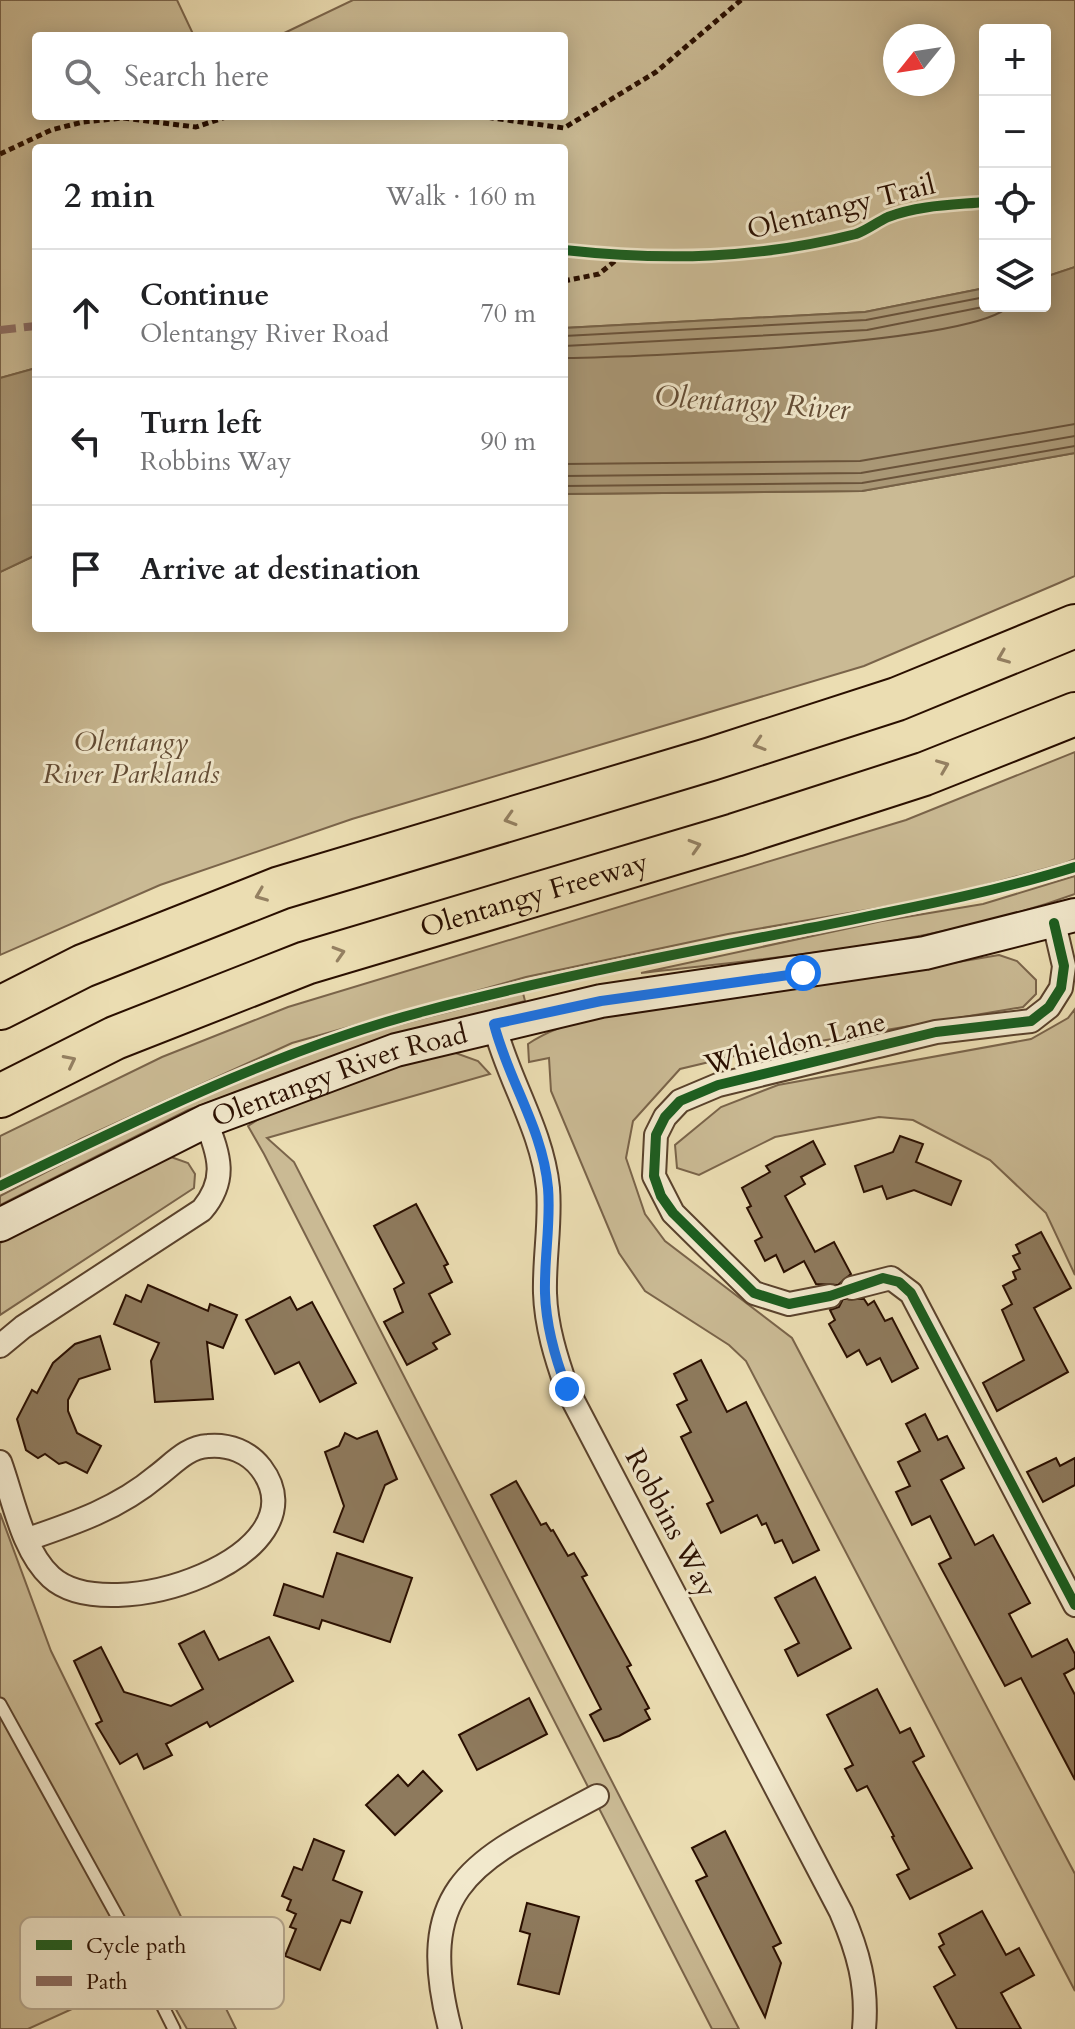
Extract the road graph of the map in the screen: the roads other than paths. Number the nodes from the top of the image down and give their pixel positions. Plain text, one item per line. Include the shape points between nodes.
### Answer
1 (1075, 626) edge
2 (1075, 714) edge
3 (1064, 919) edge
4 (0, 1008) edge
5 (494, 1024) junction
6 (0, 1096) edge
7 (206, 1121) junction
8 (0, 1225) edge
9 (852, 1288) dead end
10 (830, 1296) dead end
11 (0, 1346) edge
12 (0, 1462) edge
13 (28, 1539) junction
14 (1075, 1605) edge
15 (0, 1704) edge
16 (597, 1796) dead end
17 (118, 1917) edge
18 (164, 2009) edge
19 (174, 2029) edge
20 (450, 2029) edge
21 (864, 2029) edge

1 -> 4 highway via 897,699 280,888 83,966
6 -> 2 highway, Olentangy Freeway via 115,1038 306,963 924,774
3 - 5 main road, Olentangy River Road via 925,953 601,1001
3 - 10 street, Whieldon Lane via 1061,988 1031,1021 936,1032 718,1085 680,1101 665,1117 656,1135 654,1176 673,1213 754,1293 789,1304
5 - 7 main road, Olentangy River Road via 396,1050
5 - 21 street, Robbins Way via 540,1145 548,1188 545,1294 553,1350 567,1389 841,1912 865,1983
7 - 8 main road, Olentangy River Road
7 - 11 street via 221,1162 220,1181 202,1210
9 - 14 street via 891,1278 911,1293
12 - 13 street
13 - 13 street via 40,1565 68,1589 154,1592 194,1580 250,1546 271,1517 272,1493 263,1470 245,1453 222,1446 198,1447 130,1499
15 - 17 lane
16 - 20 street via 476,1865 454,1893 442,1920 437,1954
18 - 19 lane

